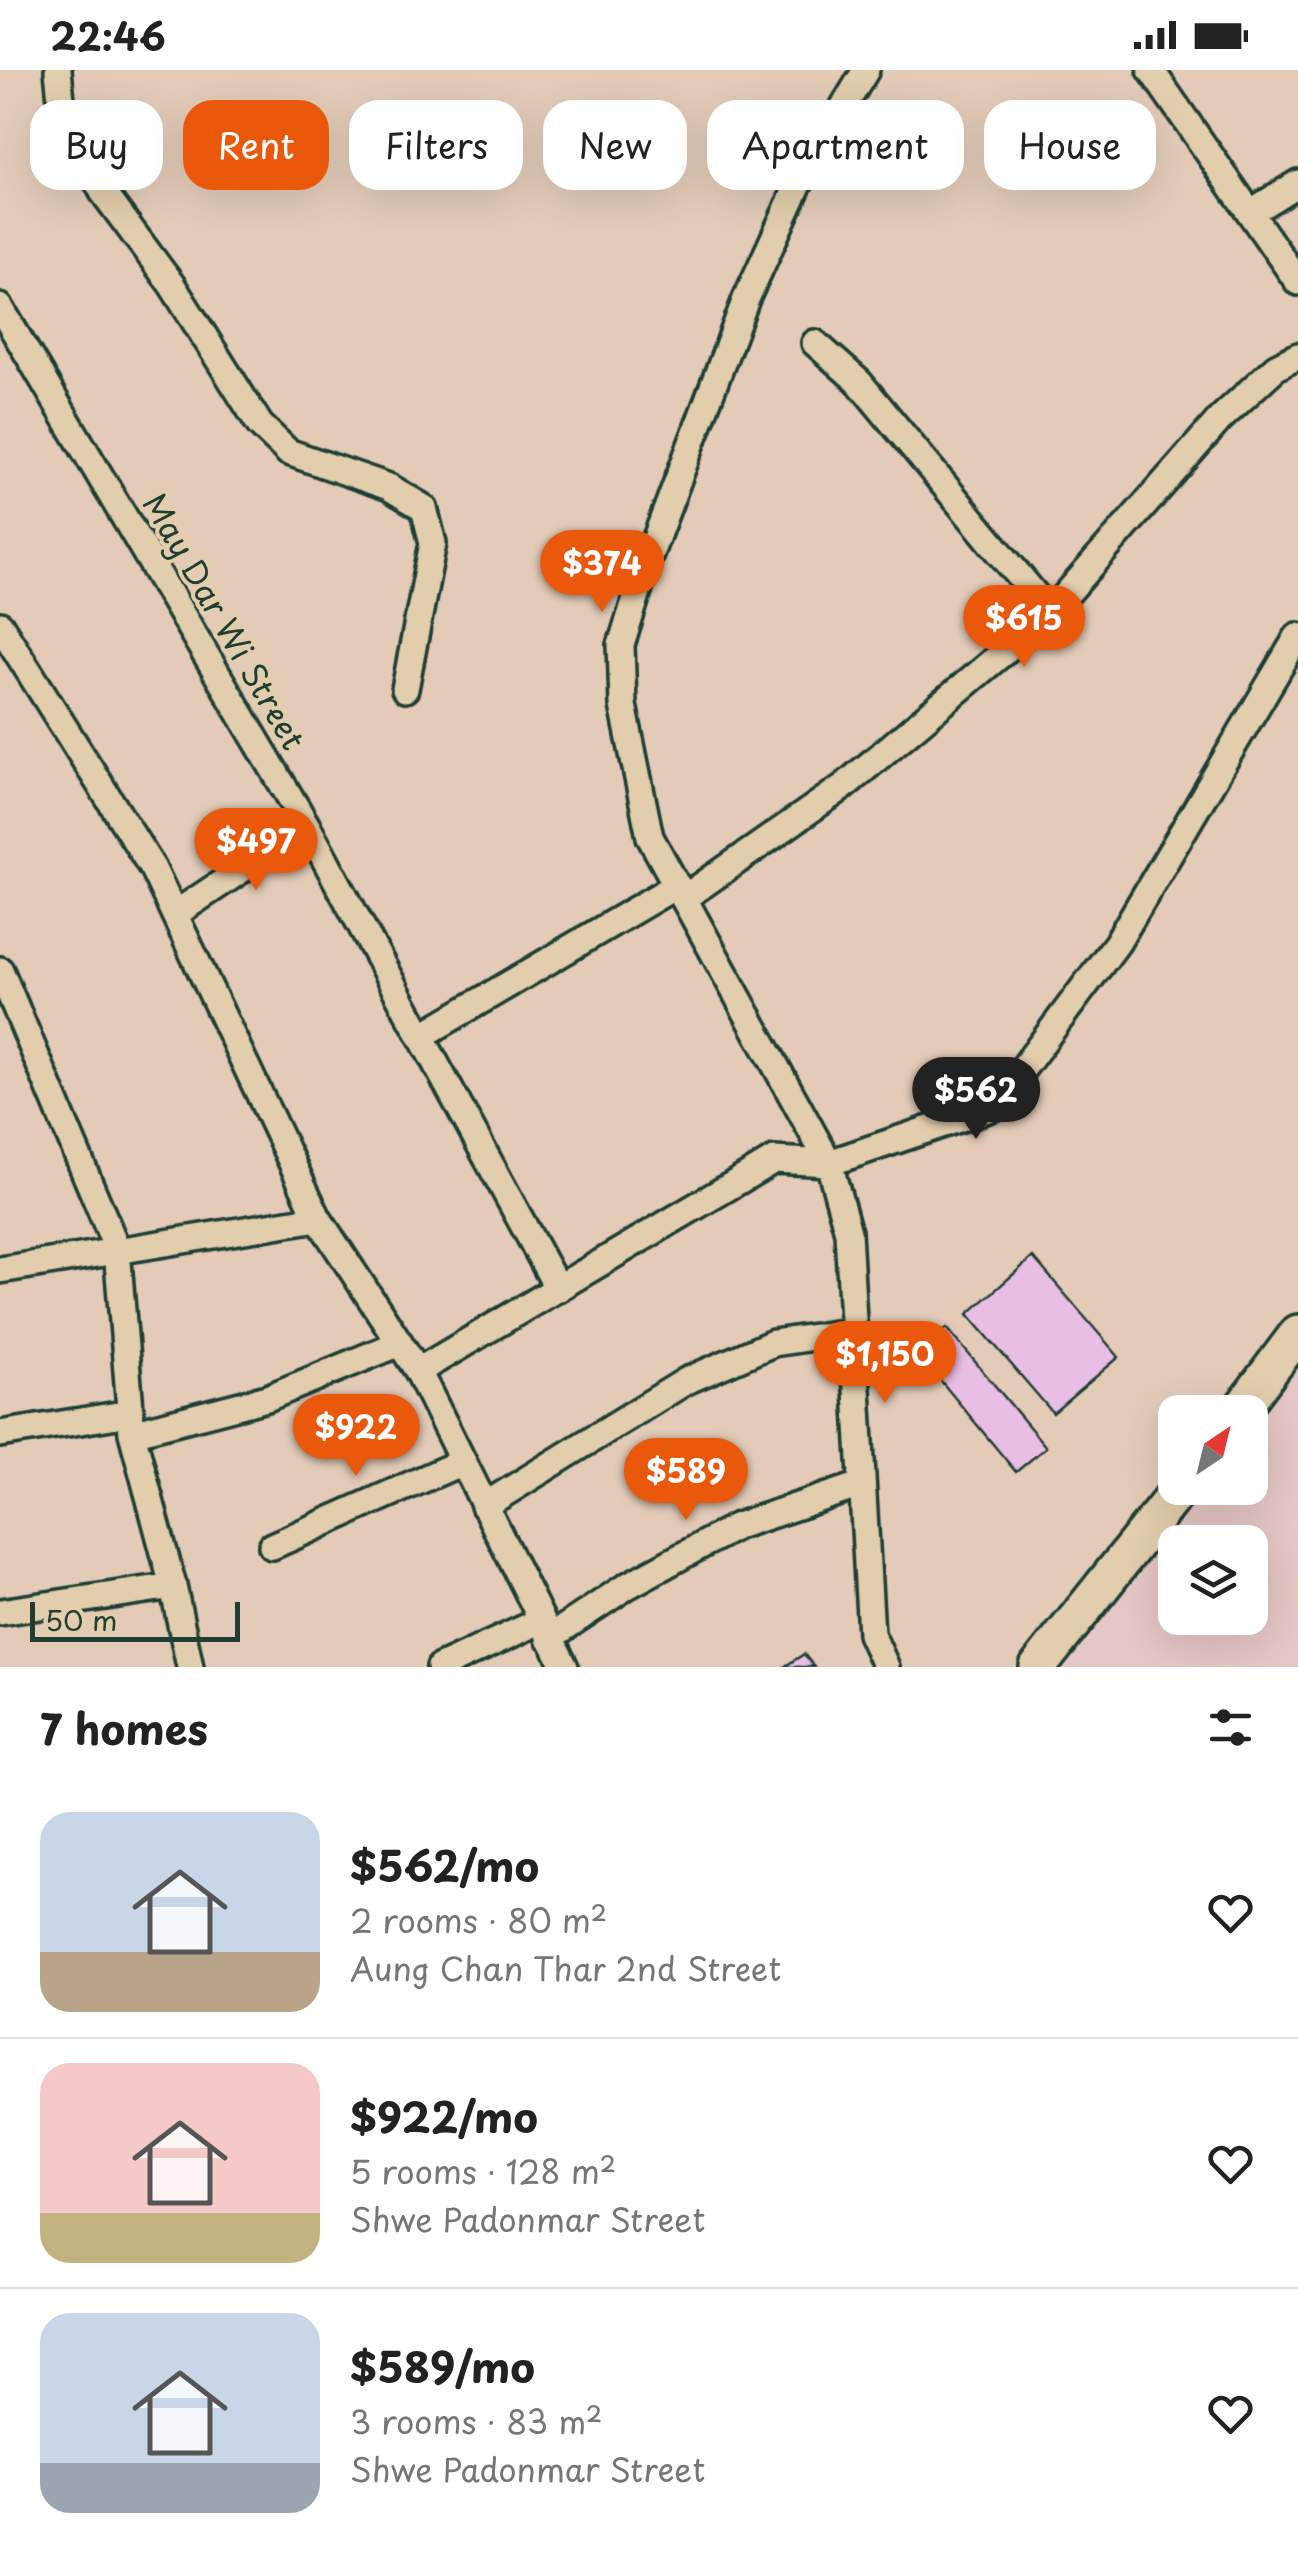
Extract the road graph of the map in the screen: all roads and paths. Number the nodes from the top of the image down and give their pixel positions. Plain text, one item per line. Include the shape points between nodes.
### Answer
1 (58, 70) edge
2 (866, 70) edge
3 (1151, 70) edge
4 (1298, 183) edge
5 (1252, 212) junction
6 (1298, 282) edge
7 (0, 308) edge
8 (814, 343) dead end
9 (1298, 356) edge
10 (1050, 613) junction
11 (0, 625) edge
12 (1298, 636) edge
13 (405, 689) dead end
14 (308, 826) junction
15 (680, 891) junction
16 (175, 914) junction
17 (0, 970) edge
18 (421, 1036) junction
19 (830, 1163) junction
20 (318, 1218) junction
21 (117, 1249) junction
22 (0, 1270) edge
23 (558, 1289) junction
24 (855, 1332) junction
25 (1298, 1334) edge
26 (400, 1344) junction
27 (418, 1371) junction
28 (1252, 1395) edge
29 (131, 1423) junction
30 (0, 1434) edge
31 (462, 1462) junction
32 (860, 1486) junction
33 (1167, 1505) edge
34 (484, 1506) junction
35 (272, 1546) dead end
36 (173, 1586) junction
37 (0, 1612) edge
38 (544, 1630) junction
39 (190, 1667) edge
40 (440, 1667) edge
41 (565, 1667) edge
42 (886, 1667) edge
43 (1038, 1667) edge

1 - 13 street via 63,118 103,192 172,285 260,425 288,452 389,487 424,508 433,543
2 - 15 street via 806,168 746,299 621,646 623,705 650,838
3 - 5 street
4 - 5 street
5 - 6 street
7 - 14 street, May Dar Wi Street
8 - 10 street via 860,382
9 - 10 street via 1276,367 1220,419
10 - 15 street via 843,786
11 - 16 street
12 - 19 street via 1117,944 994,1107
14 - 16 street
14 - 18 street, May Dar Wi Street
15 - 18 street
15 - 19 street
16 - 20 street
17 - 21 street
18 - 23 street, May Dar Wi Street
19 - 23 street via 774,1160
19 - 24 street via 848,1232
20 - 21 street
20 - 26 street
21 - 22 street
21 - 29 street
23 - 27 street
24 - 32 street
24 - 34 street via 773,1343 686,1381
25 - 28 main road
26 - 27 street
26 - 29 street via 267,1398
27 - 31 street
29 - 30 street
29 - 36 street
31 - 34 street
31 - 35 street
32 - 38 street via 737,1526
32 - 42 street via 870,1634
33 - 43 main road
34 - 38 street
36 - 37 street
36 - 39 street
38 - 40 street
38 - 41 street

